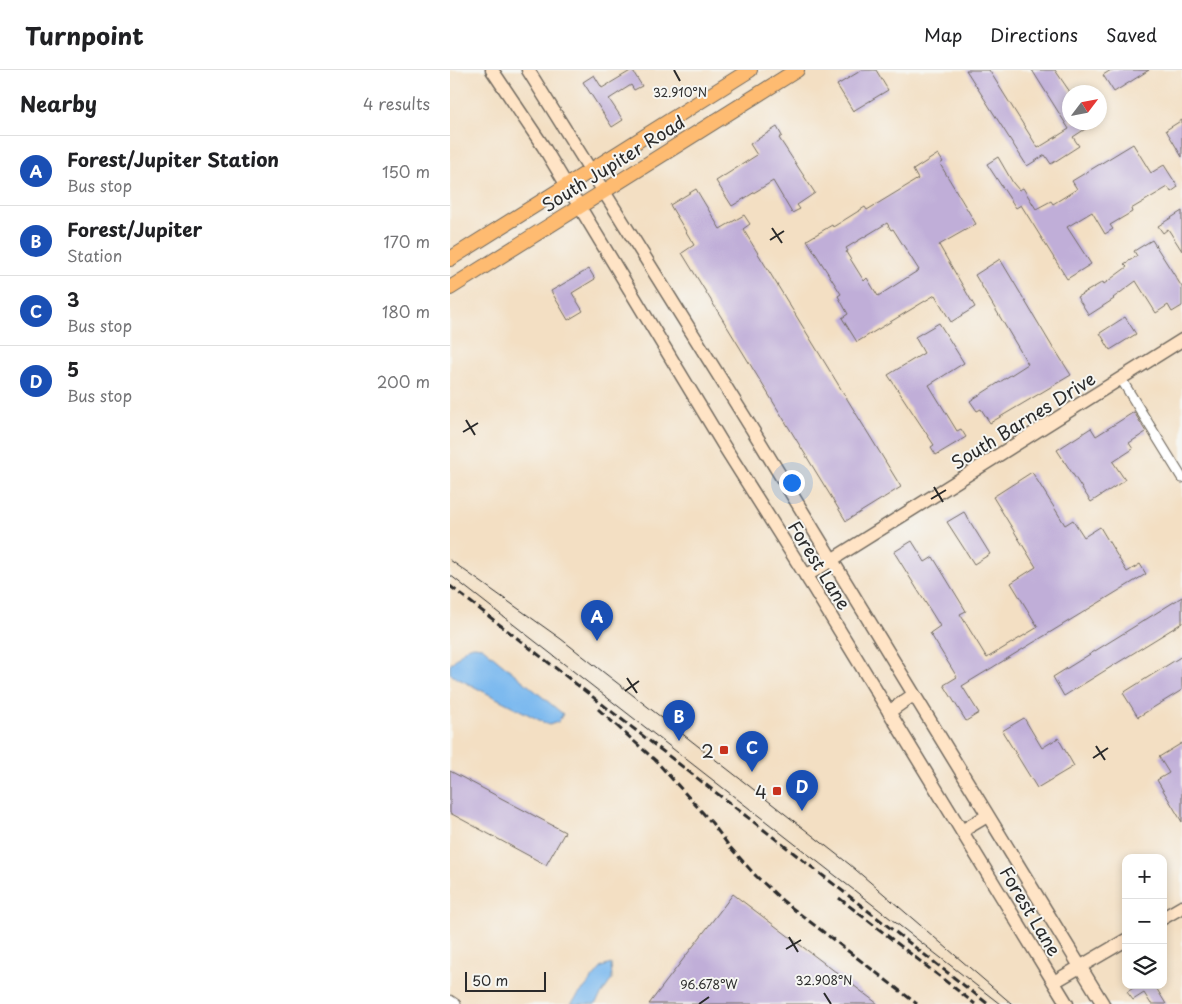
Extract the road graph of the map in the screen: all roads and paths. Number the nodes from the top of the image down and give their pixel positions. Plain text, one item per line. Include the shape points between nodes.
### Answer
1 (492, 70) edge
2 (528, 70) edge
3 (750, 70) edge
4 (797, 70) edge
5 (590, 170) junction
6 (567, 185) junction
7 (604, 191) junction
8 (580, 206) junction
9 (450, 259) edge
10 (450, 288) edge
11 (1182, 340) edge
12 (1121, 379) junction
13 (1182, 478) edge
14 (833, 561) junction
15 (806, 576) junction
16 (914, 695) junction
17 (889, 712) junction
18 (987, 816) junction
19 (962, 831) junction
20 (1182, 908) edge
21 (1167, 916) edge
22 (1122, 942) edge
23 (1080, 967) junction
24 (1054, 982) junction
25 (450, 1000) edge
26 (456, 1004) edge
27 (1067, 1004) edge
28 (1103, 1004) edge

1 - 6 main road, Forest Lane
2 - 5 main road, Forest Lane
3 - 5 main road, South Jupiter Road
4 - 7 main road, South Jupiter Road
5 - 6 main road, South Jupiter Road
5 - 7 main road, Forest Lane
6 - 8 main road, Forest Lane
6 - 9 main road, South Jupiter Road
7 - 8 main road, South Jupiter Road
7 - 14 main road, Forest Lane
8 - 10 main road, South Jupiter Road
8 - 15 main road, Forest Lane
11 - 12 main road, South Barnes Drive
12 - 13 street
12 - 14 main road, South Barnes Drive
14 - 15 main road, South Barnes Drive
14 - 16 main road, Forest Lane
15 - 17 main road, Forest Lane
16 - 17 main road
16 - 18 main road, Forest Lane
17 - 19 main road, Forest Lane
18 - 19 main road
18 - 23 main road, Forest Lane
19 - 24 main road, Forest Lane
20 - 21 main road
22 - 23 main road
23 - 24 main road
23 - 28 main road, Forest Lane
24 - 27 main road, Forest Lane
25 - 26 street

